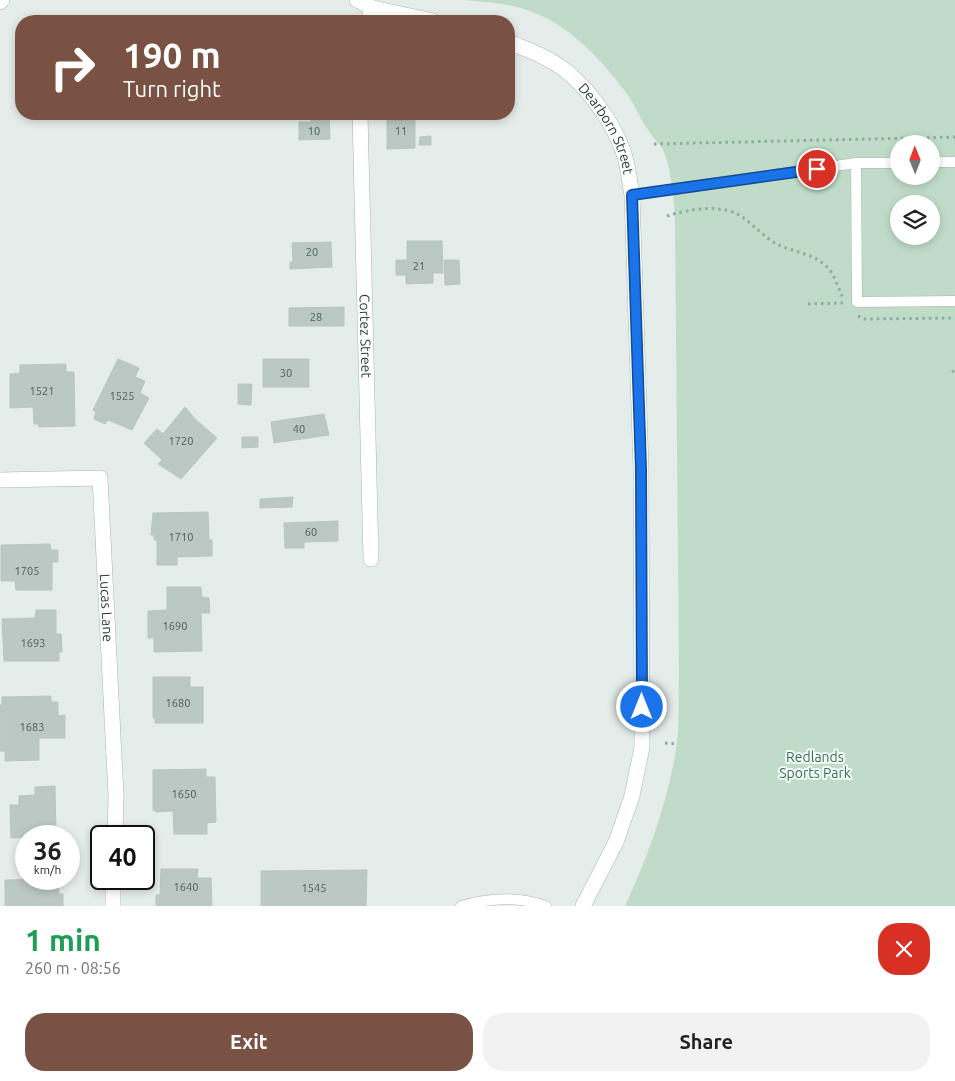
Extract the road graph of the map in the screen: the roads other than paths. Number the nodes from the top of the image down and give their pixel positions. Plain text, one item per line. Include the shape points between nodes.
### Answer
1 (357, 0) edge
2 (371, 15) edge
3 (515, 45) edge
4 (360, 120) edge
5 (940, 162) edge
6 (955, 162) edge
7 (856, 163) junction
8 (890, 163) edge
9 (632, 195) junction
10 (955, 301) edge
11 (0, 480) edge
12 (371, 559) dead end
13 (115, 825) edge
14 (113, 890) edge
15 (112, 906) edge
16 (461, 906) edge
17 (546, 906) edge
18 (583, 906) edge

1 - 2 street
3 - 9 street, Dearborn Street via 552,62 576,80 594,101 616,134 627,164
4 - 12 street, Cortez Street
5 - 6 lane
7 - 8 lane
7 - 9 lane
7 - 10 lane via 857,302
9 - 18 street, Dearborn Street via 641,469 642,747 632,796 616,842
11 - 13 street, Lucas Lane via 100,478
14 - 15 street
16 - 17 lane via 504,899 531,900

